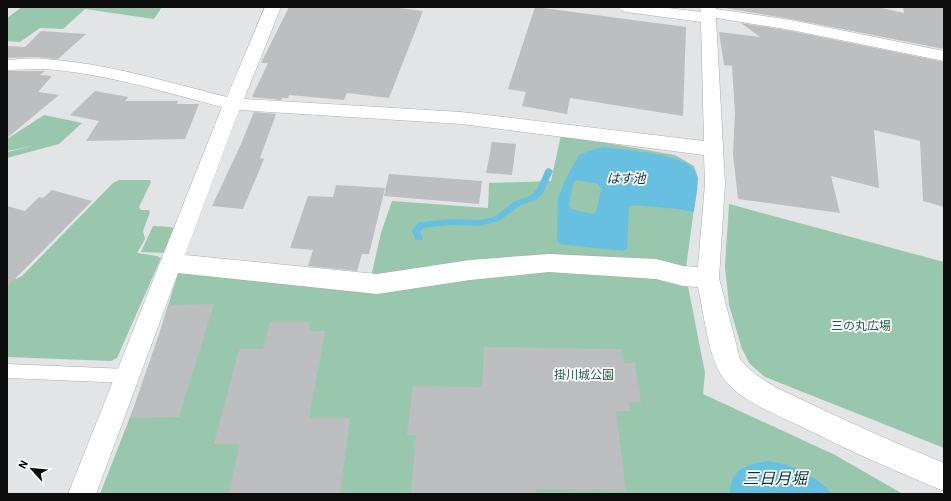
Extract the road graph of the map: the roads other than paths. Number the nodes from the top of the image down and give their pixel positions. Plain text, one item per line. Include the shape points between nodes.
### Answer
1 (273, 7) edge
2 (626, 7) edge
3 (708, 12) edge
4 (944, 56) edge
5 (7, 65) edge
6 (232, 104) junction
7 (713, 148) junction
8 (172, 263) junction
9 (708, 278) junction
10 (7, 371) edge
11 (127, 376) junction
12 (944, 476) edge
13 (82, 494) edge

1 - 6 street
2 - 3 street
3 - 4 street via 791,25
3 - 7 street
5 - 6 street via 43,64 90,70
6 - 7 street via 461,118
6 - 8 street
7 - 9 street via 715,184
8 - 9 street via 377,284 470,270 549,263 656,269 683,276
8 - 11 street
9 - 12 street via 729,365 738,377 781,403 871,447
10 - 11 lane
11 - 13 street

